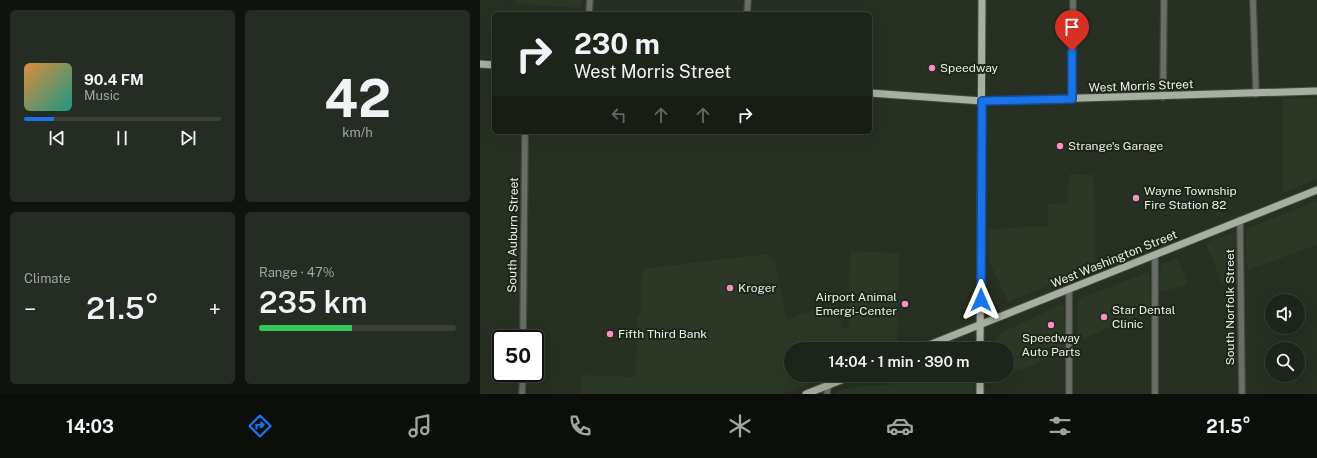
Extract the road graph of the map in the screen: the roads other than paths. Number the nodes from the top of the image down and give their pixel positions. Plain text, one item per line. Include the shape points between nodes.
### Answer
1 (590, 0) edge
2 (748, 0) edge
3 (982, 0) edge
4 (1073, 0) edge
5 (1164, 0) edge
6 (1253, 0) edge
7 (589, 12) edge
8 (747, 12) edge
9 (480, 64) edge
10 (492, 65) edge
11 (1317, 92) edge
12 (872, 93) edge
13 (1256, 94) junction
14 (1163, 96) junction
15 (1072, 99) junction
16 (982, 101) junction
17 (525, 134) edge
18 (1317, 190) edge
19 (1240, 220) junction
20 (1155, 255) junction
21 (1069, 289) junction
22 (980, 324) junction
23 (523, 330) edge
24 (936, 342) edge
25 (980, 342) edge
26 (523, 382) edge
27 (837, 382) edge
28 (980, 382) edge
29 (828, 386) junction
30 (522, 394) edge
31 (806, 394) edge
32 (827, 394) edge
33 (980, 394) edge
34 (1069, 394) edge
35 (1155, 394) edge
36 (1242, 394) edge

1 - 7 street
2 - 8 street
3 - 16 main road
4 - 15 street
5 - 14 street
6 - 13 street
9 - 10 main road
11 - 13 main road, West Morris Street
12 - 16 main road, West Morris Street
13 - 14 main road, West Morris Street
14 - 15 main road, West Morris Street
15 - 16 main road, West Morris Street
16 - 22 main road
17 - 23 street, South Auburn Street
18 - 19 main road, West Washington Street
19 - 20 main road, West Washington Street
19 - 36 street, South Norfolk Street
20 - 21 main road, West Washington Street
20 - 35 street
21 - 22 main road, West Washington Street
21 - 34 street
22 - 24 main road, West Washington Street
22 - 25 main road
26 - 30 street
27 - 29 main road
28 - 33 main road
29 - 31 main road
29 - 32 street

